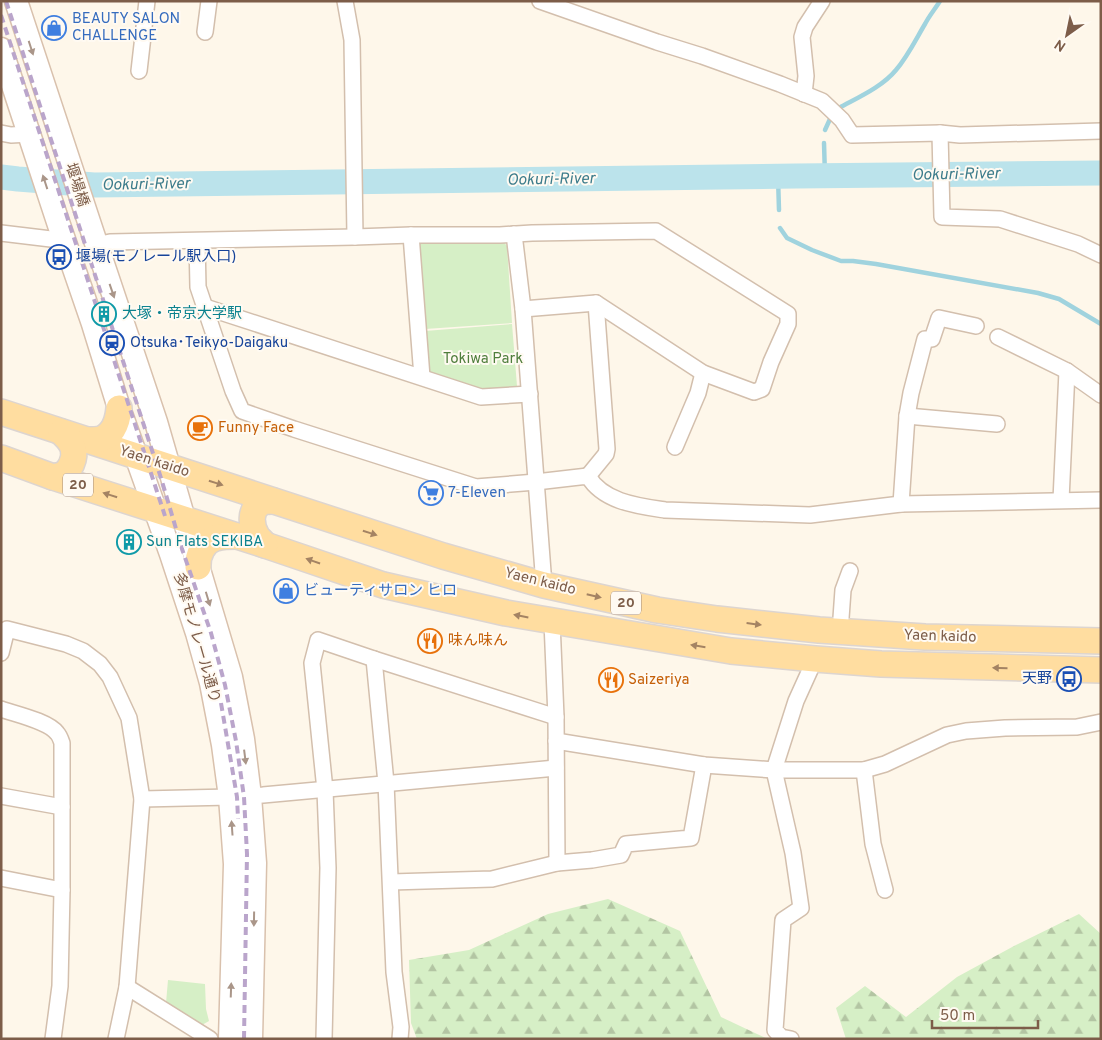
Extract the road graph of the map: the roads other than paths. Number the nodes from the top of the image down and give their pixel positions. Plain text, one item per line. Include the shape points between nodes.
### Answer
1 (16, 1) edge
2 (147, 1) edge
3 (209, 1) edge
4 (345, 1) edge
5 (540, 1) edge
6 (822, 1) edge
7 (580, 8) edge
8 (205, 32) dead end
9 (1, 49) edge
10 (139, 71) dead end
11 (804, 94) junction
12 (1101, 131) edge
13 (1, 133) edge
14 (940, 135) junction
15 (30, 136) junction
16 (61, 232) junction
17 (1, 233) edge
18 (411, 234) junction
19 (514, 234) junction
20 (93, 236) junction
21 (356, 237) junction
22 (197, 241) junction
23 (1101, 255) edge
24 (596, 303) junction
25 (205, 307) junction
26 (523, 309) junction
27 (976, 326) dead end
28 (998, 337) dead end
29 (1067, 372) junction
30 (703, 373) junction
31 (422, 377) junction
32 (530, 394) junction
33 (1101, 395) edge
34 (119, 408) junction
35 (1, 412) edge
36 (907, 416) junction
37 (997, 424) dead end
38 (61, 432) junction
39 (88, 440) junction
40 (676, 448) dead end
41 (136, 456) junction
42 (1, 458) edge
43 (170, 467) junction
44 (588, 476) junction
45 (53, 477) junction
46 (536, 482) junction
47 (1061, 500) junction
48 (1101, 500) edge
49 (273, 501) junction
50 (901, 504) junction
51 (156, 510) junction
52 (184, 519) junction
53 (237, 536) junction
54 (265, 545) junction
55 (198, 567) junction
56 (850, 570) dead end
57 (544, 585) junction
58 (552, 622) junction
59 (829, 631) junction
60 (1101, 641) edge
61 (1, 653) edge
62 (374, 659) junction
63 (815, 659) junction
64 (1101, 670) edge
65 (1, 709) edge
66 (556, 717) junction
67 (1101, 722) edge
68 (556, 741) junction
69 (704, 765) junction
70 (556, 768) junction
71 (774, 770) junction
72 (864, 770) junction
73 (386, 783) junction
74 (325, 790) junction
75 (1, 796) edge
76 (240, 796) junction
77 (142, 799) junction
78 (62, 807) junction
79 (557, 863) junction
80 (1, 878) edge
81 (391, 882) junction
82 (62, 890) junction
83 (884, 890) dead end
84 (127, 987) junction
85 (53, 1039) edge
86 (116, 1039) edge
87 (210, 1039) edge
88 (230, 1039) edge
89 (251, 1039) edge
90 (324, 1039) edge
91 (400, 1039) edge
92 (791, 1039) edge

1 -> 20 main road, 堰場橋
2 - 10 street
3 - 8 street
4 - 21 street via 352,40
5 - 7 street
6 - 11 street via 802,37 806,76
7 - 11 street via 639,36
9 - 15 main road
11 - 14 street via 822,101 852,135
12 - 14 street
13 - 15 street
14 - 23 street via 942,217 1000,220 1078,244
16 -> 15 main road, 堰場橋
16 - 17 street via 51,239
16 - 34 main road, 多摩モノレール通り
18 - 19 street
18 - 21 street
18 - 31 street
19 - 26 street
19 - 30 street via 656,231 788,314 788,324 762,389 754,392
20 - 22 street via 110,242
20 -> 43 main road, 多摩モノレール通り
21 - 22 street
22 - 25 street via 198,287
24 - 26 street
24 - 30 street
24 - 44 street via 607,449
25 - 31 street
25 - 46 street via 242,411 476,487
26 - 32 street
27 - 36 street via 939,318 932,339 925,340
28 - 29 street
29 - 33 street
29 - 47 street
30 - 40 street
31 - 32 street via 481,397
32 - 46 street
34 - 39 main road via 115,425 108,434 101,439
34 - 41 main road, 多摩モノレール通り
35 - 38 main road, Yaen kaido / 20
36 - 37 street
36 - 50 street
38 - 39 main road, Yaen kaido / 20
38 - 45 main road via 74,450 73,460 69,470
39 - 41 main road, Yaen kaido / 20
41 - 43 main road, Yaen kaido / 20
41 - 51 main road, 多摩モノレール通り
42 - 45 main road, Yaen kaido / 20
43 -> 49 main road, Yaen kaido / 20
43 - 52 main road, 多摩モノレール通り
44 - 46 street
44 - 50 street via 600,491 622,502 665,510 810,515
51 -> 45 main road, Yaen kaido / 20
46 - 57 street
47 - 48 street
47 - 50 street
49 - 54 main road via 260,503 252,515 256,535
49 -> 57 main road, Yaen kaido / 20
51 - 52 main road, Yaen kaido / 20
51 - 76 main road, 多摩モノレール通り via 197,633 223,745
52 - 53 main road, Yaen kaido / 20
52 - 55 main road, 多摩モノレール通り
53 - 54 main road, Yaen kaido / 20
53 - 55 main road via 209,540 199,555
58 -> 54 main road, Yaen kaido / 20 via 383,584
55 -> 76 main road, 多摩モノレール通り via 231,677 243,739
56 - 59 street
57 -> 59 main road, Yaen kaido / 20 via 657,610
63 -> 58 main road, Yaen kaido / 20 via 731,651
58 - 66 street
59 - 60 main road, Yaen kaido / 20
59 - 63 main road
61 - 77 street via 7,629 66,644 100,664 110,677 129,718
62 - 66 street
62 - 73 street
62 - 74 street via 318,640 312,663
64 -> 63 main road, Yaen kaido / 20
63 - 71 street via 796,700
65 - 78 street via 48,726 57,733 62,744
66 - 68 street
67 - 72 street via 1077,728 966,731 947,735 885,764
68 - 69 street
68 - 70 street
69 - 71 street
69 - 79 street via 690,838 626,844 621,855
70 - 73 street
70 - 79 street
71 - 72 street
71 - 92 street via 793,853 801,908 783,920 775,1030 781,1037
72 - 83 street via 873,844
73 - 74 street
73 - 81 street
74 - 76 street
74 - 90 street via 328,868
75 - 78 street
76 - 77 street
88 -> 76 main road, 多摩モノレール通り
76 -> 89 main road, 多摩モノレール通り via 255,863
77 - 84 street
78 - 82 street
79 - 81 street via 492,879
80 - 82 street
81 - 91 street
82 - 85 street via 60,986
84 - 86 street
84 - 87 street

